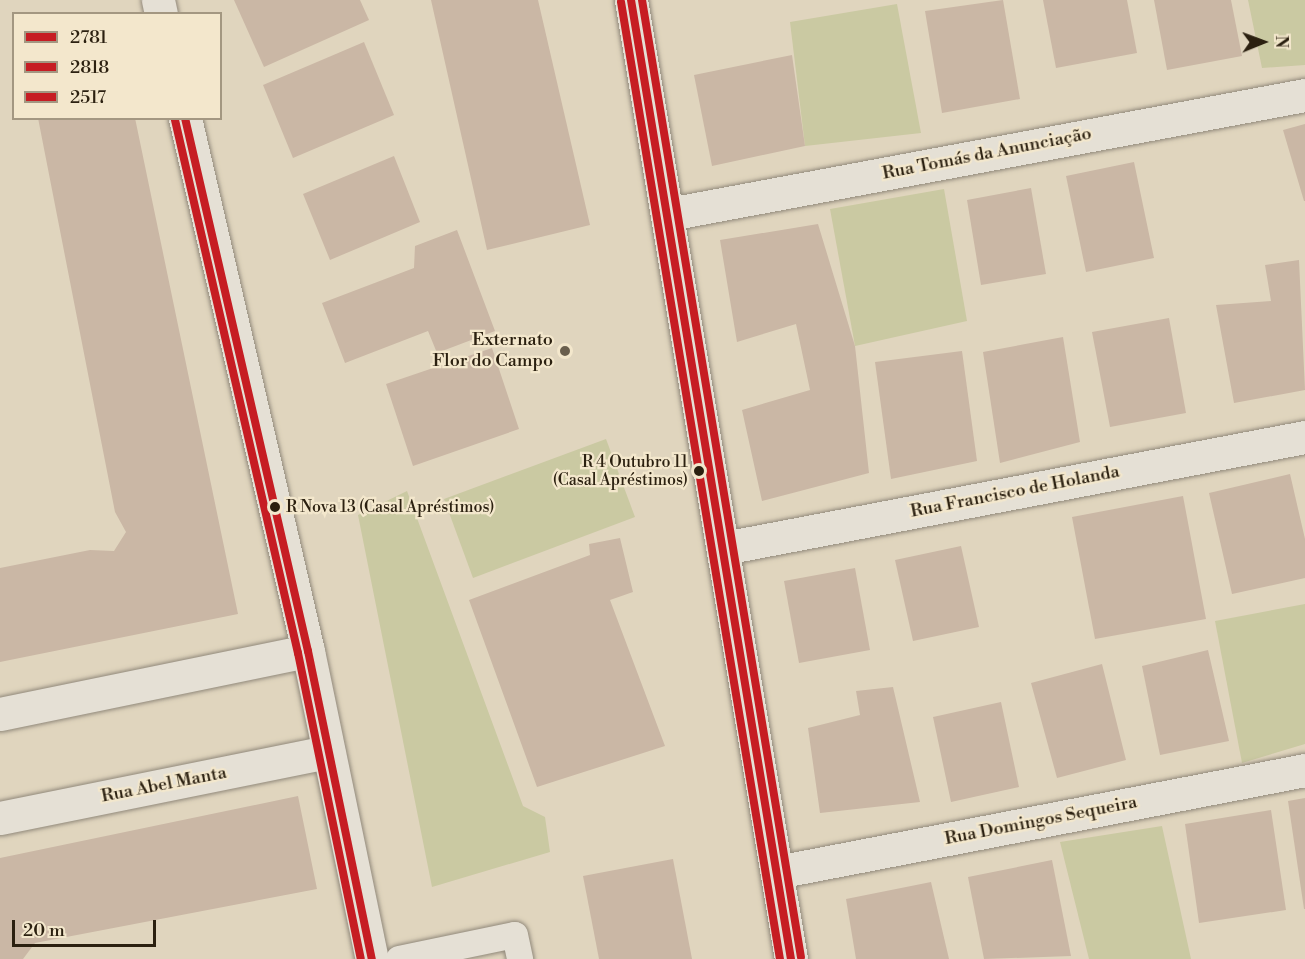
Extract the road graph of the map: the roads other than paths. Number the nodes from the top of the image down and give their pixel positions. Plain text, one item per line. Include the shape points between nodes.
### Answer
1 (632, 0) edge
2 (1305, 95) edge
3 (185, 120) edge
4 (669, 214) junction
5 (1305, 437) edge
6 (724, 548) junction
7 (308, 651) junction
8 (0, 714) edge
9 (328, 752) junction
10 (1305, 770) edge
11 (0, 818) edge
12 (777, 872) junction
13 (372, 959) edge
14 (399, 959) edge
15 (520, 959) edge
16 (791, 959) edge

1 - 4 street
2 - 4 street, Rua Tomás da Anunciação
3 - 7 street
4 - 6 street
5 - 6 street, Rua Francisco de Holanda
6 - 12 street
7 - 8 street
7 - 9 street
9 - 11 street, Rua Abel Manta
9 - 13 street
10 - 12 street, Rua Domingos Sequeira
12 - 16 street
14 - 15 lane via 515,935

